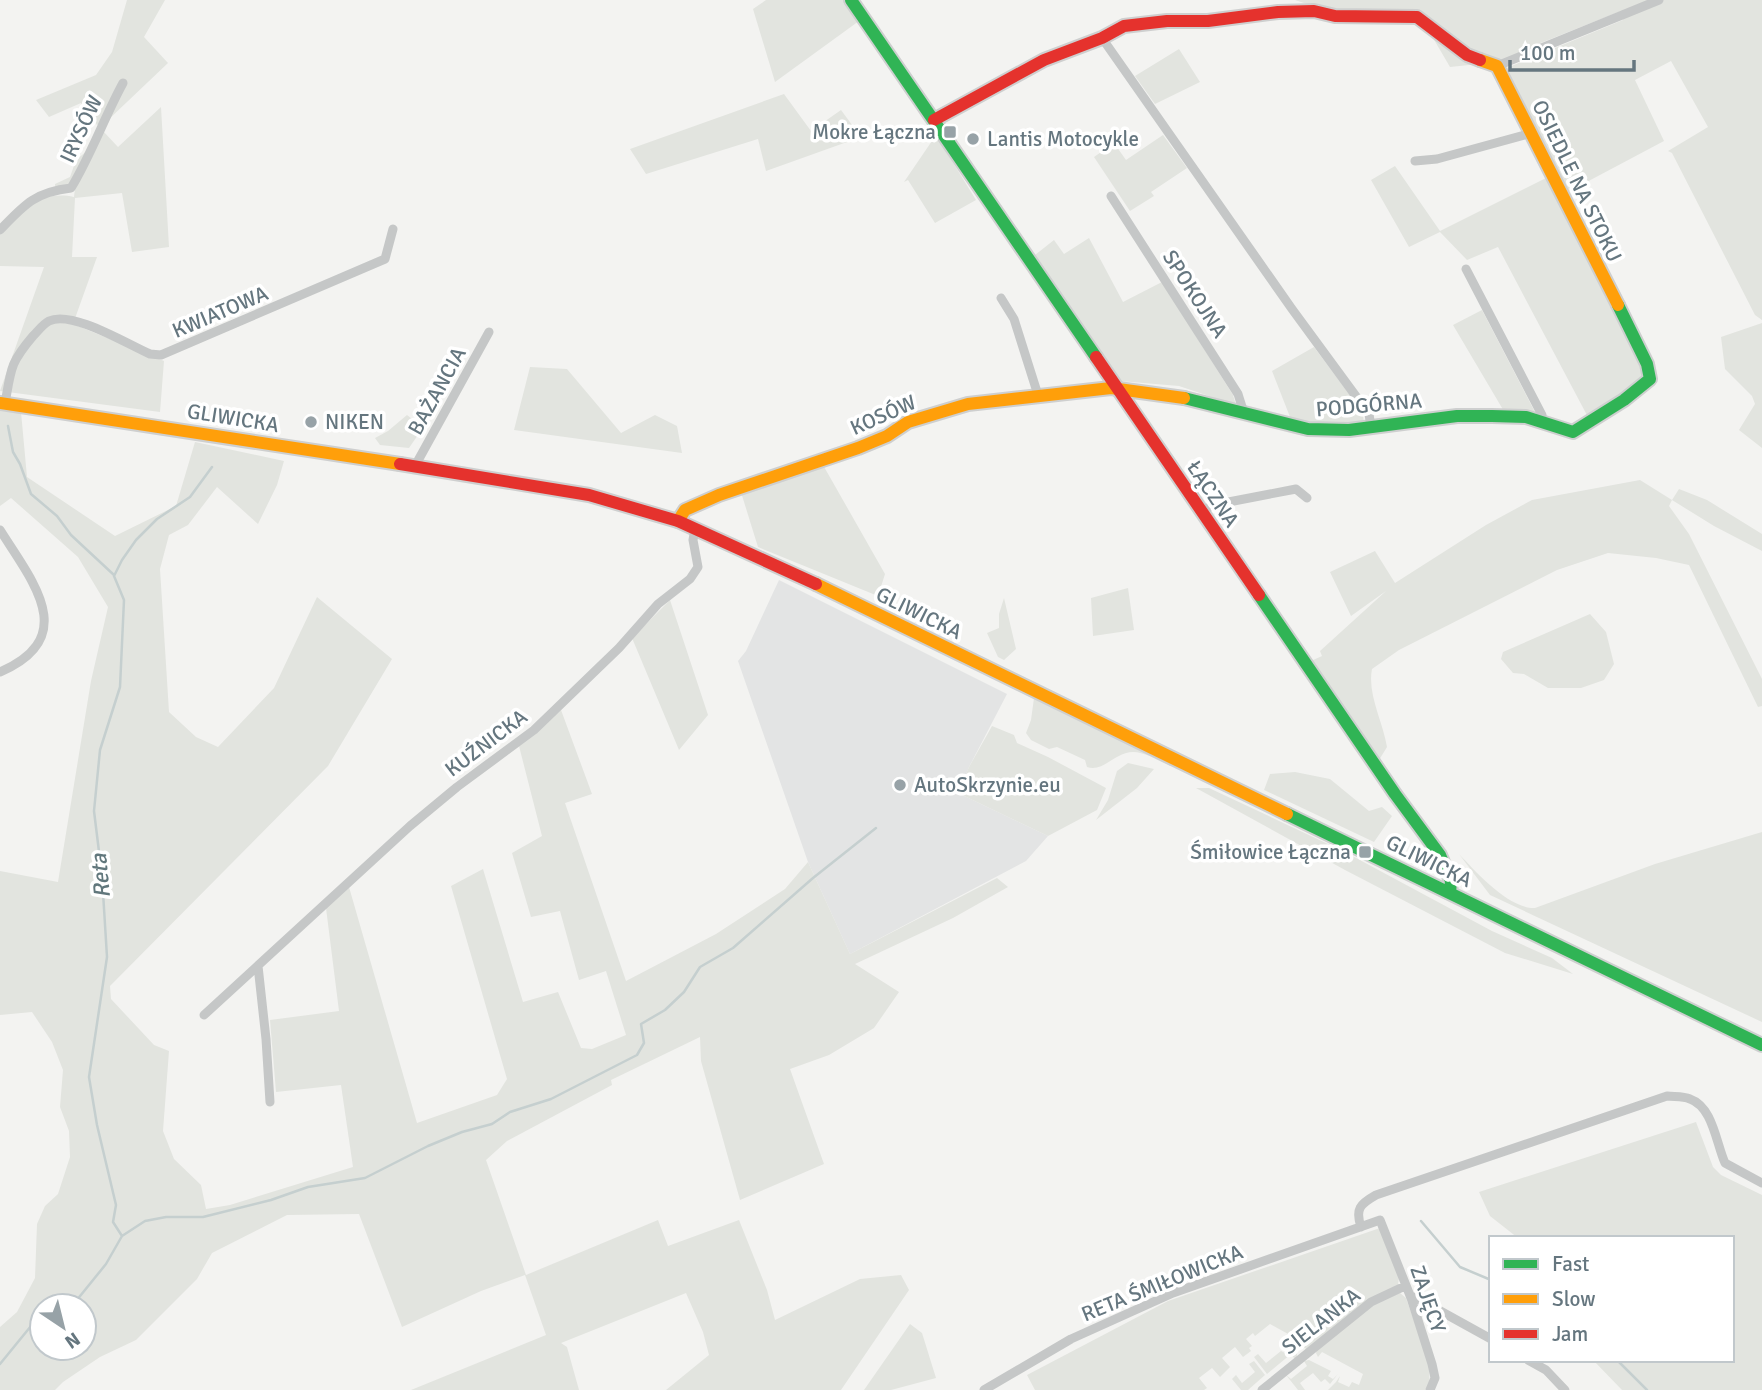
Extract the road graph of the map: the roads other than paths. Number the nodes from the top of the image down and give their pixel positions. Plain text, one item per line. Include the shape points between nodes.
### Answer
1 (851, 0) edge
2 (1659, 0) edge
3 (1102, 37) junction
4 (1497, 66) junction
5 (123, 83) dead end
6 (934, 120) junction
7 (1532, 133) junction
8 (1415, 161) dead end
9 (1111, 196) dead end
10 (393, 229) dead end
11 (0, 230) edge
12 (1466, 269) dead end
13 (1001, 298) dead end
14 (489, 332) dead end
15 (1650, 379) joint
16 (1119, 389) junction
17 (1038, 395) junction
18 (2, 403) edge
19 (1244, 413) junction
20 (1542, 422) junction
21 (1371, 427) junction
22 (415, 466) junction
23 (1307, 498) dead end
24 (1202, 512) junction
25 (678, 521) junction
26 (695, 528) junction
27 (0, 530) edge
28 (0, 672) edge
29 (1450, 893) junction
30 (258, 966) junction
31 (204, 1015) dead end
32 (1762, 1045) edge
33 (270, 1102) dead end
34 (1762, 1183) edge
35 (1381, 1220) joint
36 (1361, 1227) junction
37 (1405, 1286) junction
38 (1411, 1298) junction
39 (1489, 1338) edge
40 (1532, 1362) edge
41 (984, 1390) edge
42 (1262, 1390) edge
43 (1430, 1390) edge
44 (1565, 1390) edge

1 - 6 street, ŁĄCZNA
2 - 4 street
3 - 4 street via 1124,26 1314,11 1335,16 1417,17 1449,44
3 - 6 street via 1044,60
3 - 21 street via 1369,414
4 - 7 street, OSIEDLE NA STOKU
5 - 11 street, IRYSÓW via 71,188 49,191 28,203
6 - 16 street, ŁĄCZNA
7 - 8 street
7 - 15 street, OSIEDLE NA STOKU via 1647,364
9 - 19 street, SPOKOJNA via 1238,394
10 - 18 street, KWIATOWA via 385,259 161,355 79,321 49,321 14,360
12 - 20 street
13 - 17 street via 1014,319
14 - 22 street, BAŻANCIA
15 - 20 street, PODGÓRNA via 1573,432
16 - 17 street, KOSÓW
16 - 19 street, PODGÓRNA
16 - 24 street, ŁĄCZNA
17 - 25 street, KOSÓW via 946,409 908,422 858,448 690,507
18 - 22 street, GLIWICKA
19 - 21 street, PODGÓRNA via 1308,429
20 - 21 street, PODGÓRNA via 1526,417 1457,416
22 - 25 street, GLIWICKA via 573,492
23 - 24 street via 1296,489 1213,505
24 - 29 street, ŁĄCZNA via 1440,855 1451,879
25 - 26 street, GLIWICKA
26 - 29 street, GLIWICKA
26 - 30 street, KUŹNICKA via 698,567 690,579 658,604 534,730 438,802
27 - 28 street via 37,591 47,620 44,635 26,657
29 - 32 street, GLIWICKA
30 - 31 street, KUŹNICKA
30 - 33 street
34 - 36 street via 1725,1163 1706,1111 1688,1098 1667,1096 1376,1195 1361,1207 1357,1216
35 - 36 street, RETA ŚMIŁOWICKA
35 - 37 street, ZAJĘCY
36 - 41 street, RETA ŚMIŁOWICKA via 1173,1293 1071,1339
37 - 38 street, ZAJĘCY
37 - 42 street, SIELANKA via 1371,1302
38 - 39 street
38 - 43 street, ZAJĘCY via 1434,1371
40 - 44 street

